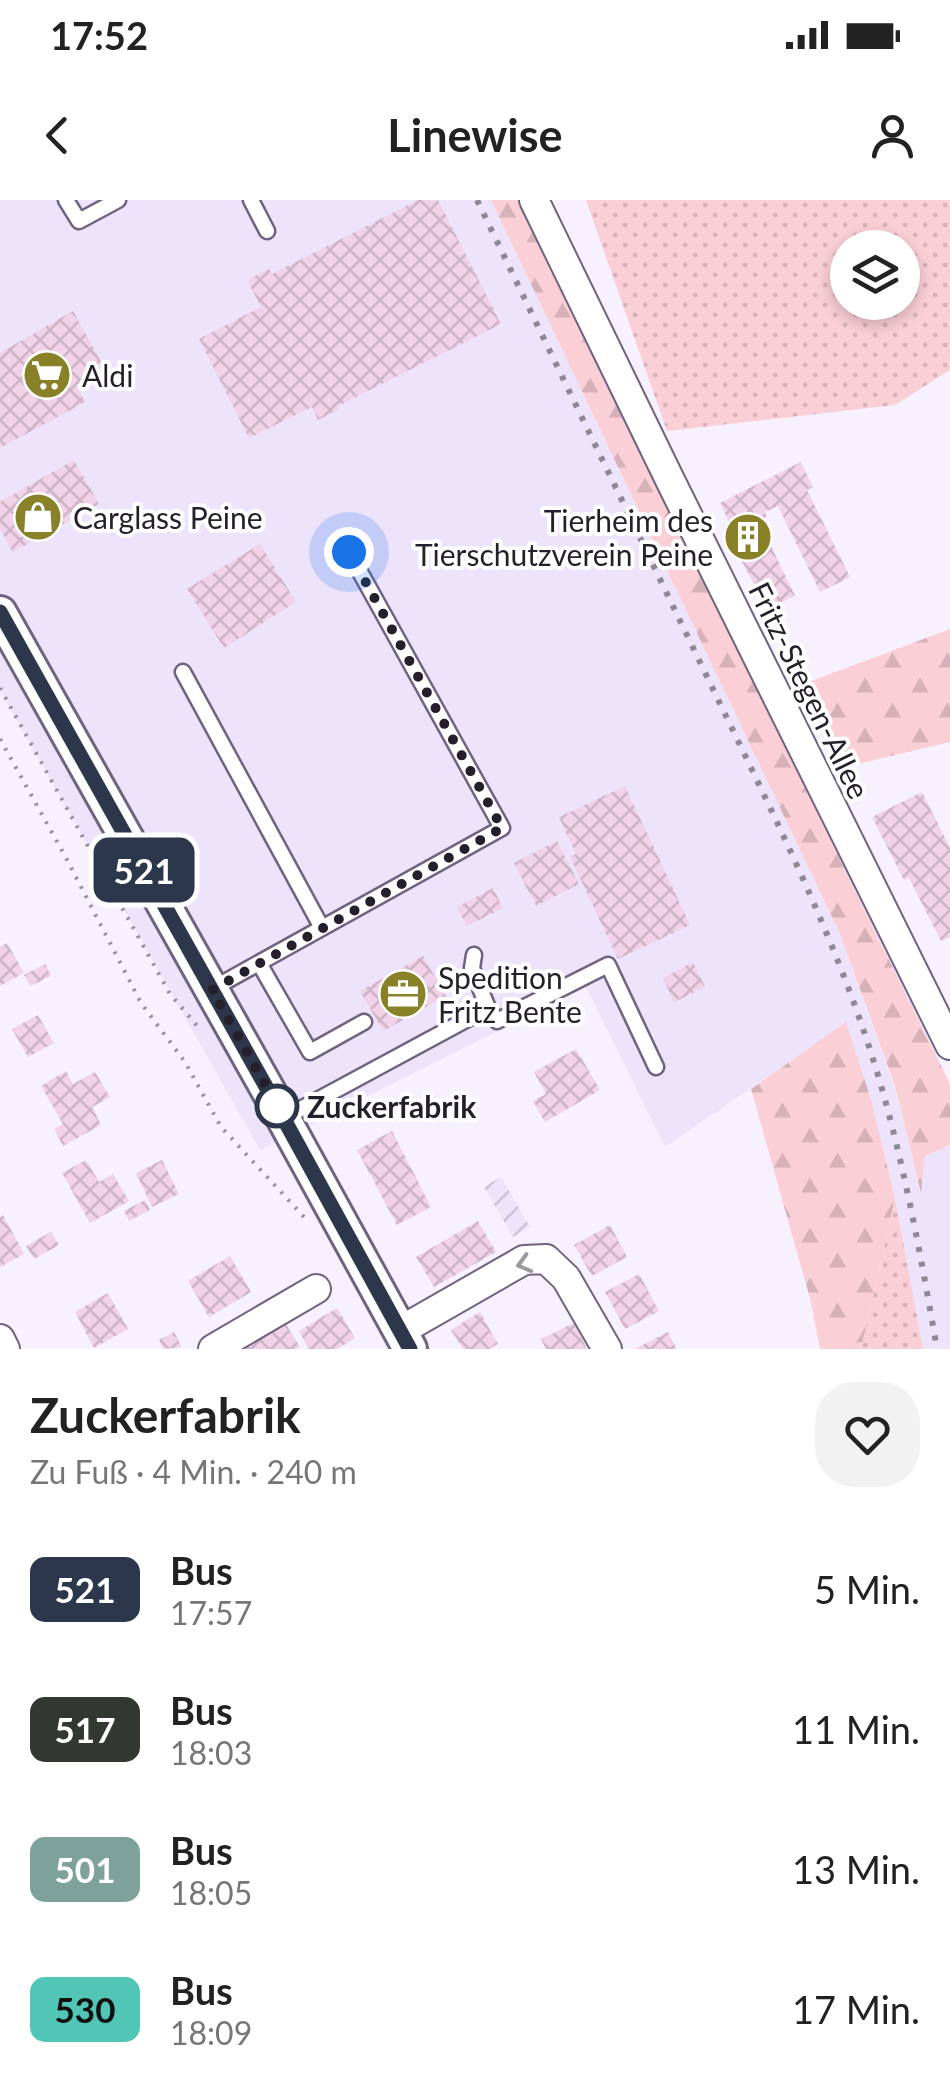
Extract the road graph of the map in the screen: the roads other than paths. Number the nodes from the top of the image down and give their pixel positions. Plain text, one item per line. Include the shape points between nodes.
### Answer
1 (66, 200) edge
2 (118, 200) edge
3 (252, 200) edge
4 (534, 200) edge
5 (267, 231) dead end
6 (349, 552) dead end
7 (0, 612) edge
8 (184, 672) dead end
9 (322, 928) junction
10 (474, 955) dead end
11 (259, 963) junction
12 (212, 990) junction
13 (488, 1008) junction
14 (364, 1022) dead end
15 (950, 1045) edge
16 (656, 1067) dead end
17 (284, 1118) junction
18 (316, 1289) dead end
19 (0, 1339) edge
20 (405, 1340) edge
21 (6, 1349) edge
22 (213, 1349) edge
23 (608, 1349) edge

1 - 2 lane via 79,221
3 - 5 lane
4 - 15 street, Fritz-Stegen-Allee
6 - 9 lane via 502,828
7 - 12 street
8 - 9 lane
9 - 11 lane
10 - 13 lane via 472,968
11 - 12 lane
11 - 14 lane via 310,1052
12 - 17 street
13 - 16 lane via 497,1021 608,965
13 - 17 lane
17 - 20 street
18 - 22 street
19 - 21 street
23 -> 20 street via 566,1278 546,1259 524,1260

